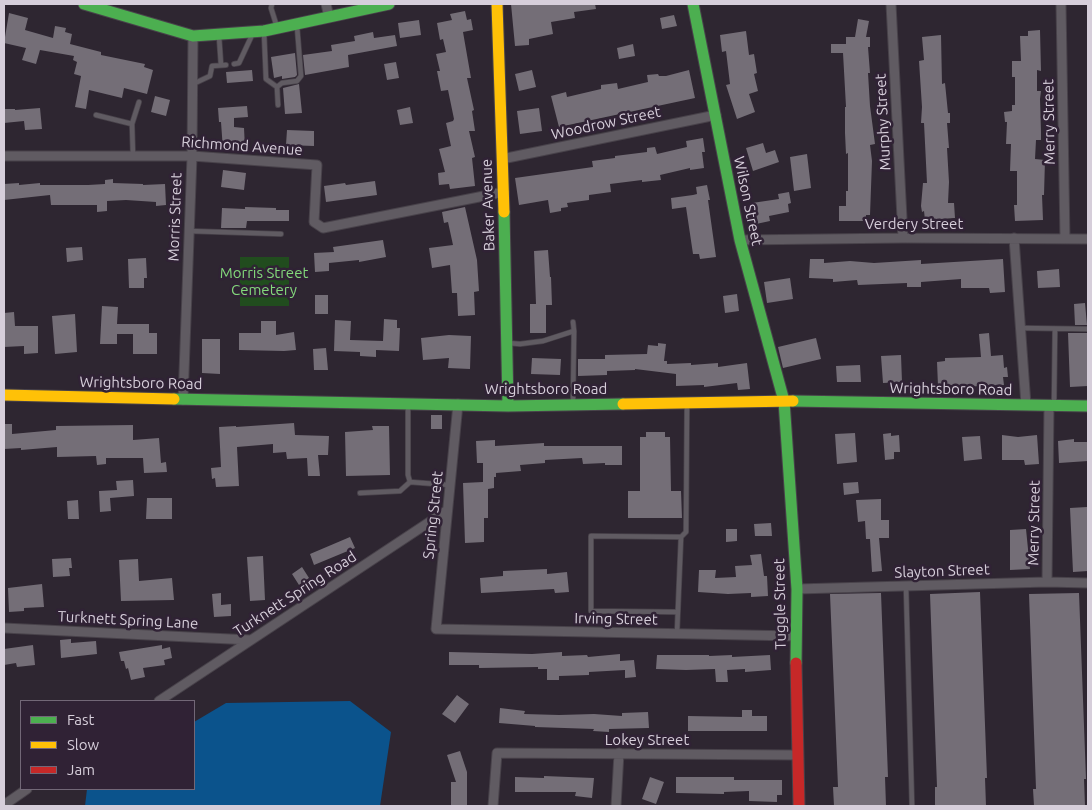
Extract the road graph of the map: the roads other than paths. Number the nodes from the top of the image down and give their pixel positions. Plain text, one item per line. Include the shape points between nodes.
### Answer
1 (84, 4) edge
2 (272, 4) edge
3 (326, 4) edge
4 (389, 4) edge
5 (497, 4) edge
6 (693, 4) edge
7 (891, 4) edge
8 (1062, 4) edge
9 (102, 6) edge
10 (329, 17) junction
11 (296, 24) junction
12 (278, 28) junction
13 (259, 32) junction
14 (219, 34) junction
15 (193, 36) junction
16 (234, 64) dead end
17 (192, 84) junction
18 (277, 87) junction
19 (139, 102) dead end
20 (278, 105) dead end
21 (96, 115) dead end
22 (716, 115) junction
23 (132, 124) junction
24 (4, 156) edge
25 (132, 156) junction
26 (192, 156) junction
27 (502, 159) junction
28 (504, 192) junction
29 (188, 231) junction
30 (281, 234) dead end
31 (903, 238) junction
32 (1014, 238) junction
33 (1065, 239) junction
34 (1088, 239) edge
35 (740, 240) junction
36 (573, 322) dead end
37 (1020, 328) junction
38 (1055, 329) junction
39 (1088, 329) edge
40 (574, 331) junction
41 (507, 343) junction
42 (4, 395) edge
43 (183, 400) junction
44 (784, 401) junction
45 (408, 403) junction
46 (687, 403) junction
47 (458, 404) junction
48 (573, 405) junction
49 (1026, 405) junction
50 (1052, 405) junction
51 (508, 406) junction
52 (1088, 406) edge
53 (410, 482) junction
54 (449, 486) junction
55 (360, 493) dead end
56 (446, 511) junction
57 (681, 536) junction
58 (1048, 582) junction
59 (1088, 583) edge
60 (906, 586) junction
61 (798, 589) junction
62 (677, 612) junction
63 (4, 628) edge
64 (436, 629) joint
65 (677, 633) junction
66 (796, 636) junction
67 (251, 640) junction
68 (161, 700) edge
69 (619, 753) junction
70 (797, 755) junction
71 (26, 790) edge
72 (4, 804) edge
73 (493, 806) edge
74 (616, 806) edge
75 (799, 806) edge
76 (912, 806) edge

1 - 9 main road
2 - 12 lane
3 - 10 street
4 - 10 main road
5 - 27 main road, Baker Avenue
6 - 22 main road, Wilson Street
7 - 31 street, Murphy Street
8 - 33 street, Merry Street
9 - 15 main road
10 - 11 main road
11 - 12 main road
11 - 18 lane via 301,76 297,81
12 - 13 main road
13 - 14 main road
13 - 16 lane via 239,63
13 - 18 lane via 266,79
14 - 15 main road
14 - 17 lane via 223,65 212,66 210,76
15 - 17 street, Morris Street
17 - 26 street, Morris Street
18 - 20 lane
19 - 23 lane
21 - 23 lane
22 - 27 street, Woodrow Street
22 - 35 main road, Wilson Street
23 - 25 lane
24 - 25 street, Richmond Avenue
25 - 26 street, Richmond Avenue
26 - 28 street, Richmond Avenue via 317,165 314,222 323,228
26 - 29 street, Morris Street
27 - 28 main road, Baker Avenue
28 - 41 main road, Baker Avenue
29 - 30 lane
29 - 43 street, Morris Street
31 - 32 street, Verdery Street
31 - 35 street, Verdery Street
32 - 33 street, Verdery Street
32 - 37 street
33 - 34 street, Verdery Street
35 - 44 main road, Wilson Street
36 - 40 lane
37 - 38 lane
37 - 49 street
38 - 39 lane
38 - 50 lane
40 - 41 lane via 543,341
40 - 48 lane
41 - 51 main road, Baker Avenue
42 - 43 main road, Wrightsboro Road
43 - 45 main road, Wrightsboro Road
44 - 46 main road, Wrightsboro Road
44 - 49 main road, Wrightsboro Road
44 - 61 main road, Tuggle Street
45 - 47 main road, Wrightsboro Road
45 - 53 lane
46 - 48 main road, Wrightsboro Road
46 - 57 lane via 686,532
47 - 51 main road, Wrightsboro Road
47 - 54 street, Spring Street
48 - 51 main road, Wrightsboro Road
49 - 50 main road, Wrightsboro Road
50 - 52 main road, Wrightsboro Road
50 - 58 street, Merry Street
53 - 54 lane
53 - 55 lane via 400,491
54 - 56 street, Spring Street
56 - 64 street, Spring Street
56 - 67 street, Turknett Spring Road
57 - 62 lane
57 - 62 lane via 591,536 591,611
58 - 59 street, Slayton Street
58 - 60 street, Slayton Street
60 - 61 street, Slayton Street
60 - 76 lane
61 - 66 main road, Tuggle Street
62 - 65 lane
63 - 67 street, Turknett Spring Lane
64 - 65 street, Irving Street
65 - 66 street, Irving Street
66 - 70 main road, Tuggle Street
67 - 68 street, Turknett Spring Road
69 - 70 street, Lokey Street
69 - 73 street, Lokey Street via 497,753
69 - 74 street
70 - 75 main road, Tuggle Street
71 - 72 street

